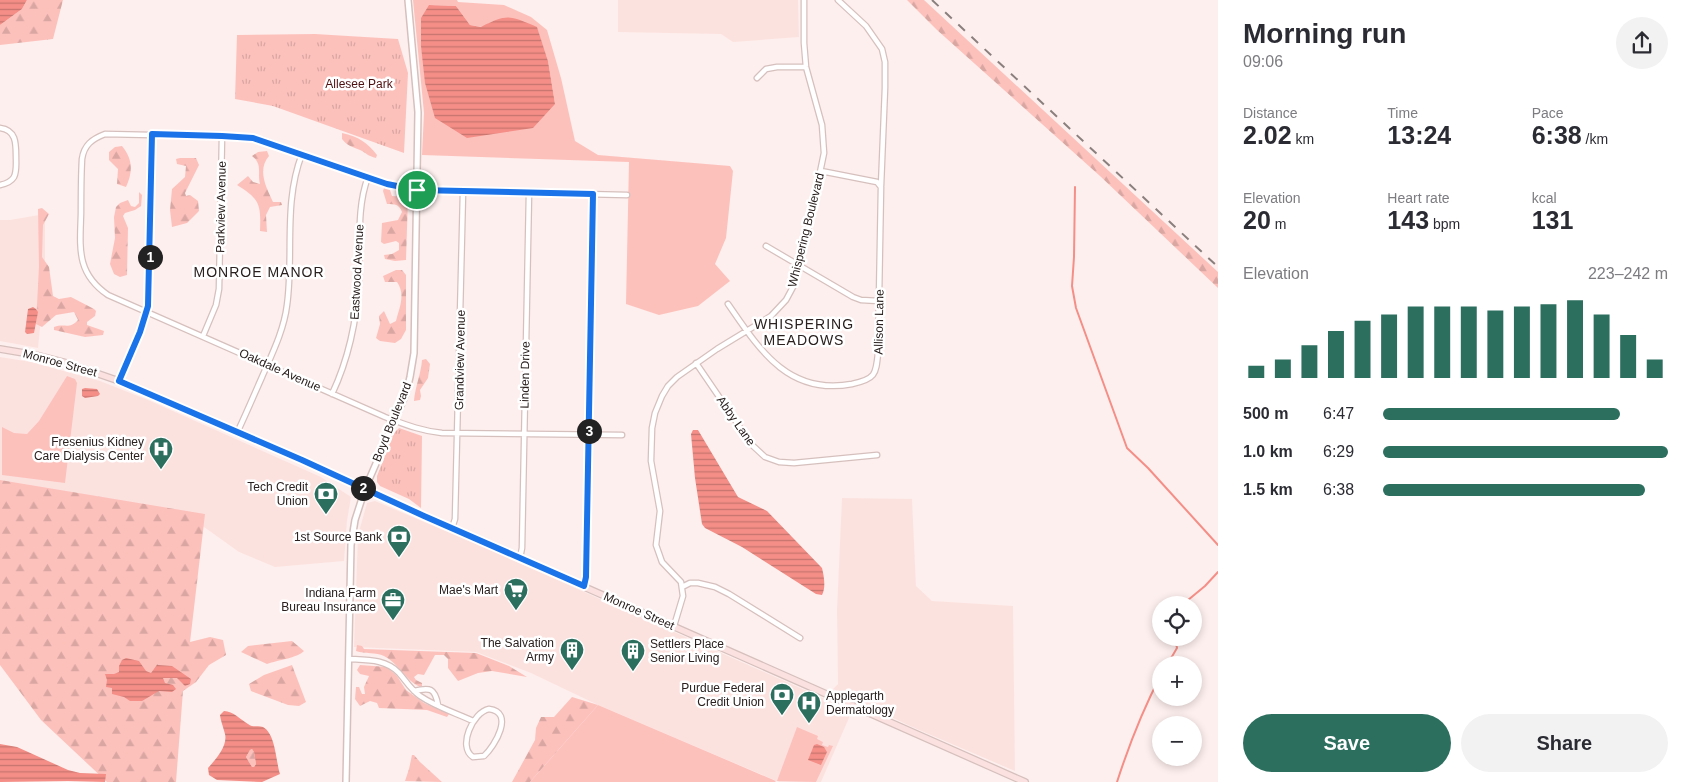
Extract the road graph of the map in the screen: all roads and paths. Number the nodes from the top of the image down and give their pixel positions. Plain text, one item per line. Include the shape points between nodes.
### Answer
1 (408, 0) edge
2 (804, 0) edge
3 (838, 0) edge
4 (806, 67) junction
5 (757, 78) dead end
6 (0, 128) edge
7 (152, 134) junction
8 (222, 136) junction
9 (302, 154) junction
10 (821, 172) junction
11 (368, 177) junction
12 (0, 185) edge
13 (881, 187) junction
14 (417, 190) junction
15 (463, 192) junction
16 (529, 193) junction
17 (593, 194) junction
18 (627, 194) dead end
19 (766, 246) dead end
20 (799, 266) junction
21 (879, 302) junction
22 (728, 304) dead end
23 (147, 312) junction
24 (747, 331) junction
25 (203, 336) junction
26 (0, 349) edge
27 (696, 363) junction
28 (268, 365) junction
29 (119, 381) junction
30 (332, 394) junction
31 (394, 420) junction
32 (237, 433) junction
33 (458, 433) junction
34 (524, 434) junction
35 (589, 435) junction
36 (622, 435) dead end
37 (876, 455) dead end
38 (365, 489) junction
39 (452, 528) junction
40 (520, 558) junction
41 (584, 586) junction
42 (682, 587) junction
43 (674, 626) junction
44 (800, 638) dead end
45 (349, 659) junction
46 (414, 691) junction
47 (438, 705) junction
48 (473, 721) junction
49 (346, 782) edge
50 (1025, 782) edge

1 - 14 street, Boyd Boulevard via 418,112
2 - 4 street, Whispering Boulevard
3 - 13 street, Allison Lane via 866,26 882,50 885,62
4 - 5 street via 777,67 766,70
4 - 10 street, Whispering Boulevard via 822,125 824,153
6 - 12 street via 8,130 16,141 13,177
7 - 8 street
7 - 23 street
7 - 23 street, Oakdale Avenue via 105,134 91,141 82,159 80,247 83,262 96,287
8 - 9 street via 258,139
8 - 25 street, Parkview Avenue via 219,289
9 - 11 street
9 - 28 street via 291,200 287,306
10 - 13 street via 877,182
10 - 20 street, Whispering Boulevard
11 - 14 street
11 - 30 street, Eastwood Avenue via 361,202 355,322
13 - 21 street, Allison Lane
14 - 15 street
14 - 31 street, Boyd Boulevard via 414,352 406,394
15 - 16 street
15 - 33 street, Grandview Avenue
16 - 17 street
16 - 34 street, Linden Drive
17 - 18 street
17 - 35 street
19 - 20 street
20 - 21 street via 853,297
20 - 24 street, Whispering Boulevard via 793,287 782,306
21 - 24 street, Allison Lane via 877,370 871,378 857,383 832,385 800,379 768,358
22 - 24 street
23 - 25 street, Oakdale Avenue
23 - 29 street
24 - 27 street, Whispering Boulevard
25 - 28 street, Oakdale Avenue
26 - 29 main road, Monroe Street via 67,363
27 - 37 street, Abby Lane via 752,445 766,457 794,463
27 - 42 street, Whispering Boulevard via 664,391 652,428 651,461 660,510 656,545 660,558
28 - 30 street, Oakdale Avenue
28 - 32 street
29 - 32 main road, Monroe Street
30 - 31 street, Oakdale Avenue
31 - 33 street, Oakdale Avenue via 426,431
31 - 38 street, Boyd Boulevard
32 - 38 main road, Monroe Street
33 - 34 street, Oakdale Avenue
33 - 39 street, Grandview Avenue via 456,519
34 - 35 street, Oakdale Avenue
34 - 40 street, Linden Drive
35 - 36 street, Oakdale Avenue
35 - 41 street
38 - 39 main road, Monroe Street
38 - 45 street, Boyd Boulevard via 351,545
39 - 40 main road, Monroe Street
40 - 41 main road, Monroe Street
41 - 43 main road, Monroe Street
42 - 43 street via 683,596
42 - 44 street via 690,583 715,587
43 - 50 main road, Monroe Street
45 - 46 street via 374,660 391,665
45 - 49 street, Boyd Boulevard
46 - 47 street
46 - 47 street via 433,690
47 - 48 street
48 - 48 street via 466,747 473,757 484,756 500,733 500,715 489,708

